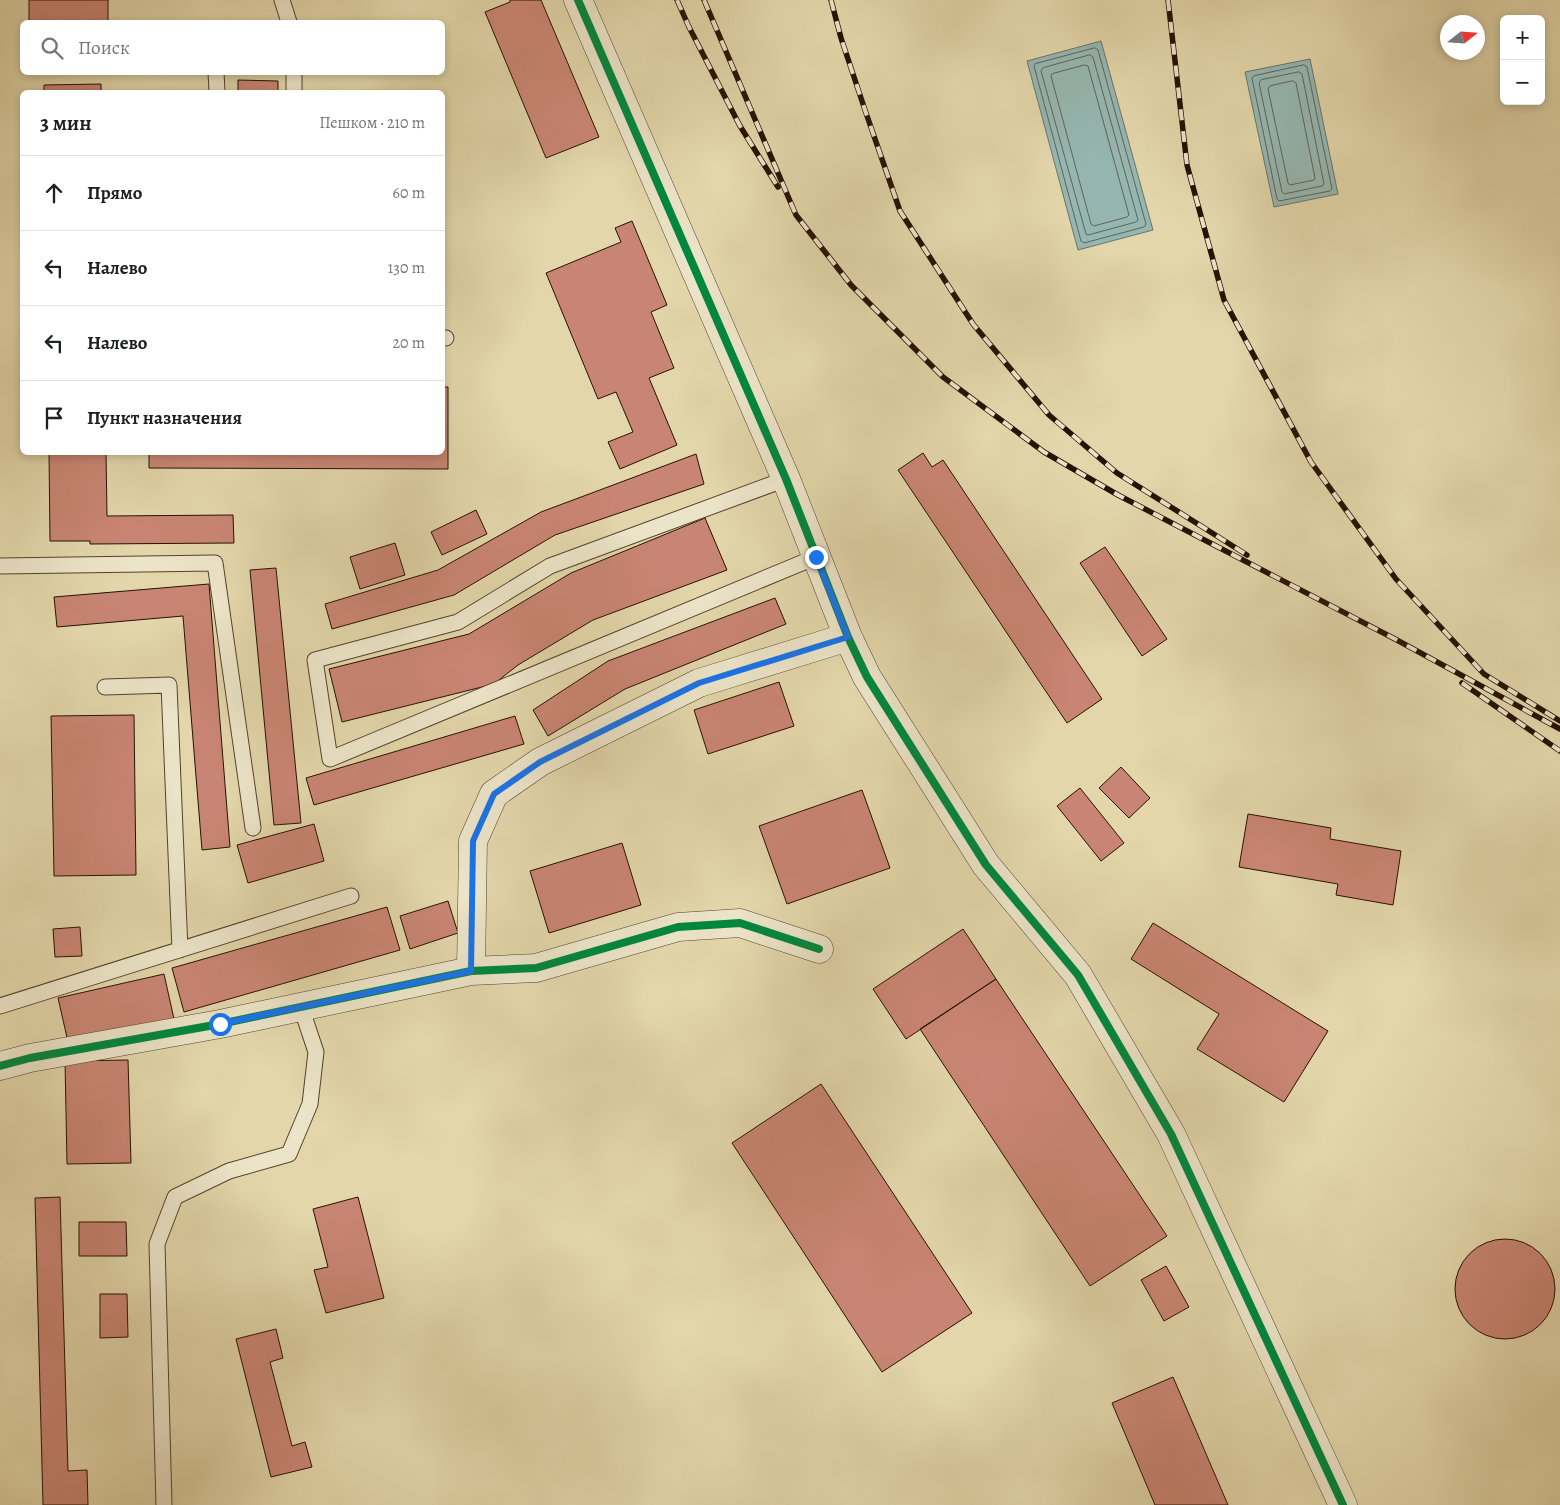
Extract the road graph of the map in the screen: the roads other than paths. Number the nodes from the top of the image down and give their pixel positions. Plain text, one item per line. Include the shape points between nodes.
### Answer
1 (282, 0) edge
2 (578, 0) edge
3 (288, 20) edge
4 (216, 75) edge
5 (294, 75) edge
6 (217, 90) edge
7 (294, 90) edge
8 (786, 480) junction
9 (816, 557) junction
10 (0, 566) edge
11 (848, 637) junction
12 (105, 687) dead end
13 (253, 828) dead end
14 (351, 896) dead end
15 (819, 949) dead end
16 (180, 950) junction
17 (471, 971) junction
18 (0, 1006) edge
19 (301, 1007) junction
20 (0, 1066) edge
21 (164, 1505) edge
22 (1343, 1505) edge

1 - 3 lane
2 - 8 street
4 - 6 lane
5 - 7 lane
8 - 9 street
8 - 9 lane via 550,566 458,622 314,660 330,759
9 - 11 street
10 - 13 lane via 214,563
11 - 17 street via 699,683 540,762 494,794 473,841
11 - 22 street via 867,677 986,865 1078,975 1170,1134
12 - 16 lane via 169,685
14 - 16 lane
15 - 17 street via 740,923 687,926 536,968
16 - 18 lane
17 - 19 street
19 - 20 street
19 - 21 lane via 316,1052 310,1104 289,1154 228,1172 175,1197 157,1244

